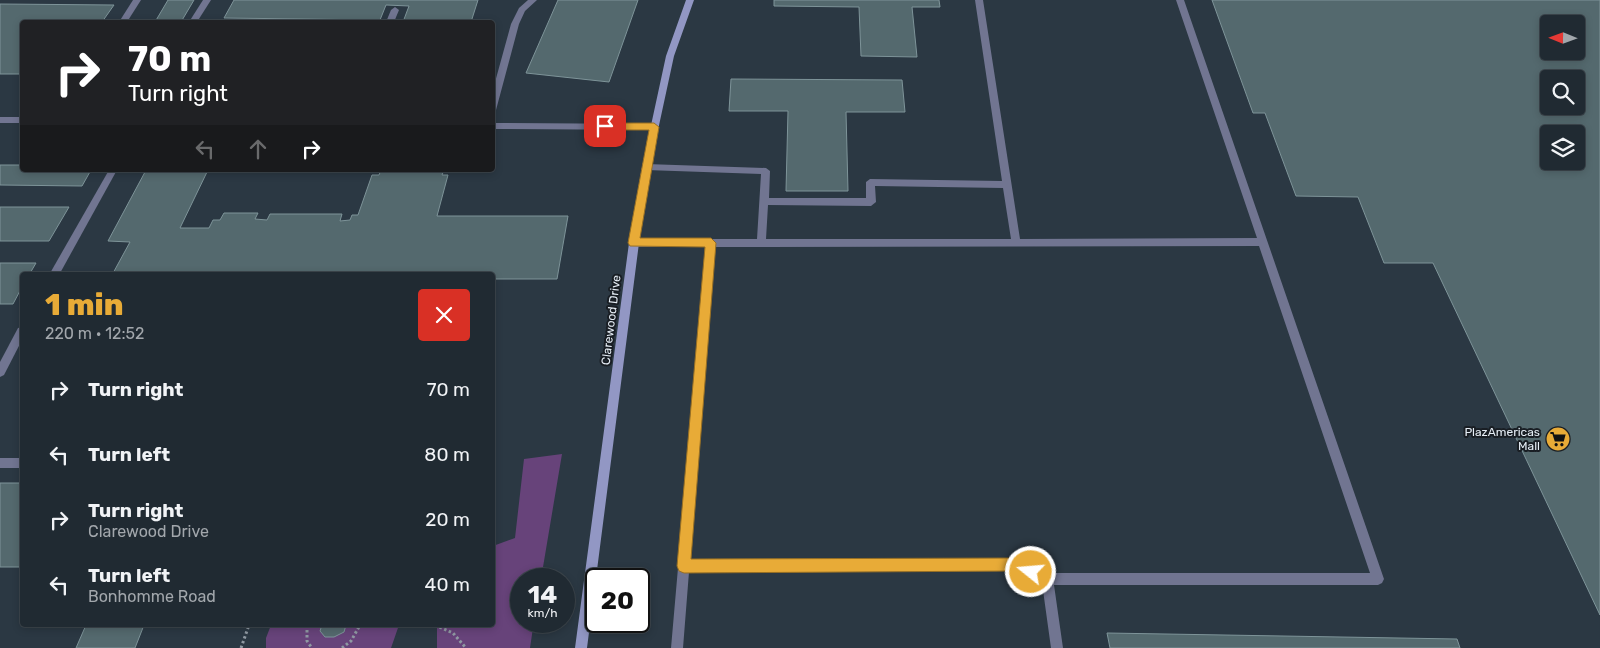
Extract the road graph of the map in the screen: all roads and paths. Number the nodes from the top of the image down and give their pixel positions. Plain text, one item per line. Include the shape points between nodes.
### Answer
1 (137, 0) edge
2 (207, 0) edge
3 (533, 0) edge
4 (690, 0) edge
5 (979, 0) edge
6 (1180, 0) edge
7 (395, 10) dead end
8 (125, 20) edge
9 (194, 20) edge
10 (391, 20) edge
11 (495, 99) edge
12 (0, 120) edge
13 (20, 120) edge
14 (495, 126) edge
15 (654, 127) junction
16 (646, 168) junction
17 (112, 172) edge
18 (1007, 185) junction
19 (764, 201) junction
20 (1016, 242) junction
21 (1262, 242) junction
22 (634, 243) junction
23 (711, 243) junction
24 (761, 243) junction
25 (56, 272) edge
26 (20, 336) edge
27 (0, 372) edge
28 (0, 463) edge
29 (20, 463) edge
30 (684, 566) junction
31 (1047, 579) junction
32 (248, 627) edge
33 (308, 627) edge
34 (359, 627) edge
35 (440, 627) edge
36 (241, 648) edge
37 (312, 648) edge
38 (342, 648) edge
39 (466, 648) edge
40 (581, 648) edge
41 (677, 648) edge
42 (1057, 648) edge

1 - 8 street
2 - 9 street
3 - 11 street via 522,10 515,24
4 - 15 street, Clarewood Drive via 670,56
5 - 18 street
6 - 21 street
7 - 10 street
12 - 13 street
14 - 15 street
15 - 16 street, Clarewood Drive
16 - 19 street via 766,171
16 - 22 street, Clarewood Drive
17 - 25 street
18 - 19 street via 870,182 871,202
18 - 20 street
19 - 24 street
20 - 21 street
20 - 24 street
21 - 31 street via 1378,579
22 - 23 street
22 - 40 street, Clarewood Drive
23 - 24 street
23 - 30 street
26 - 27 street
28 - 29 street
30 - 31 street via 1015,565
30 - 41 street
31 - 42 street
32 - 36 path
33 - 37 path via 307,641
34 - 38 path via 351,641
35 - 39 path via 453,633

